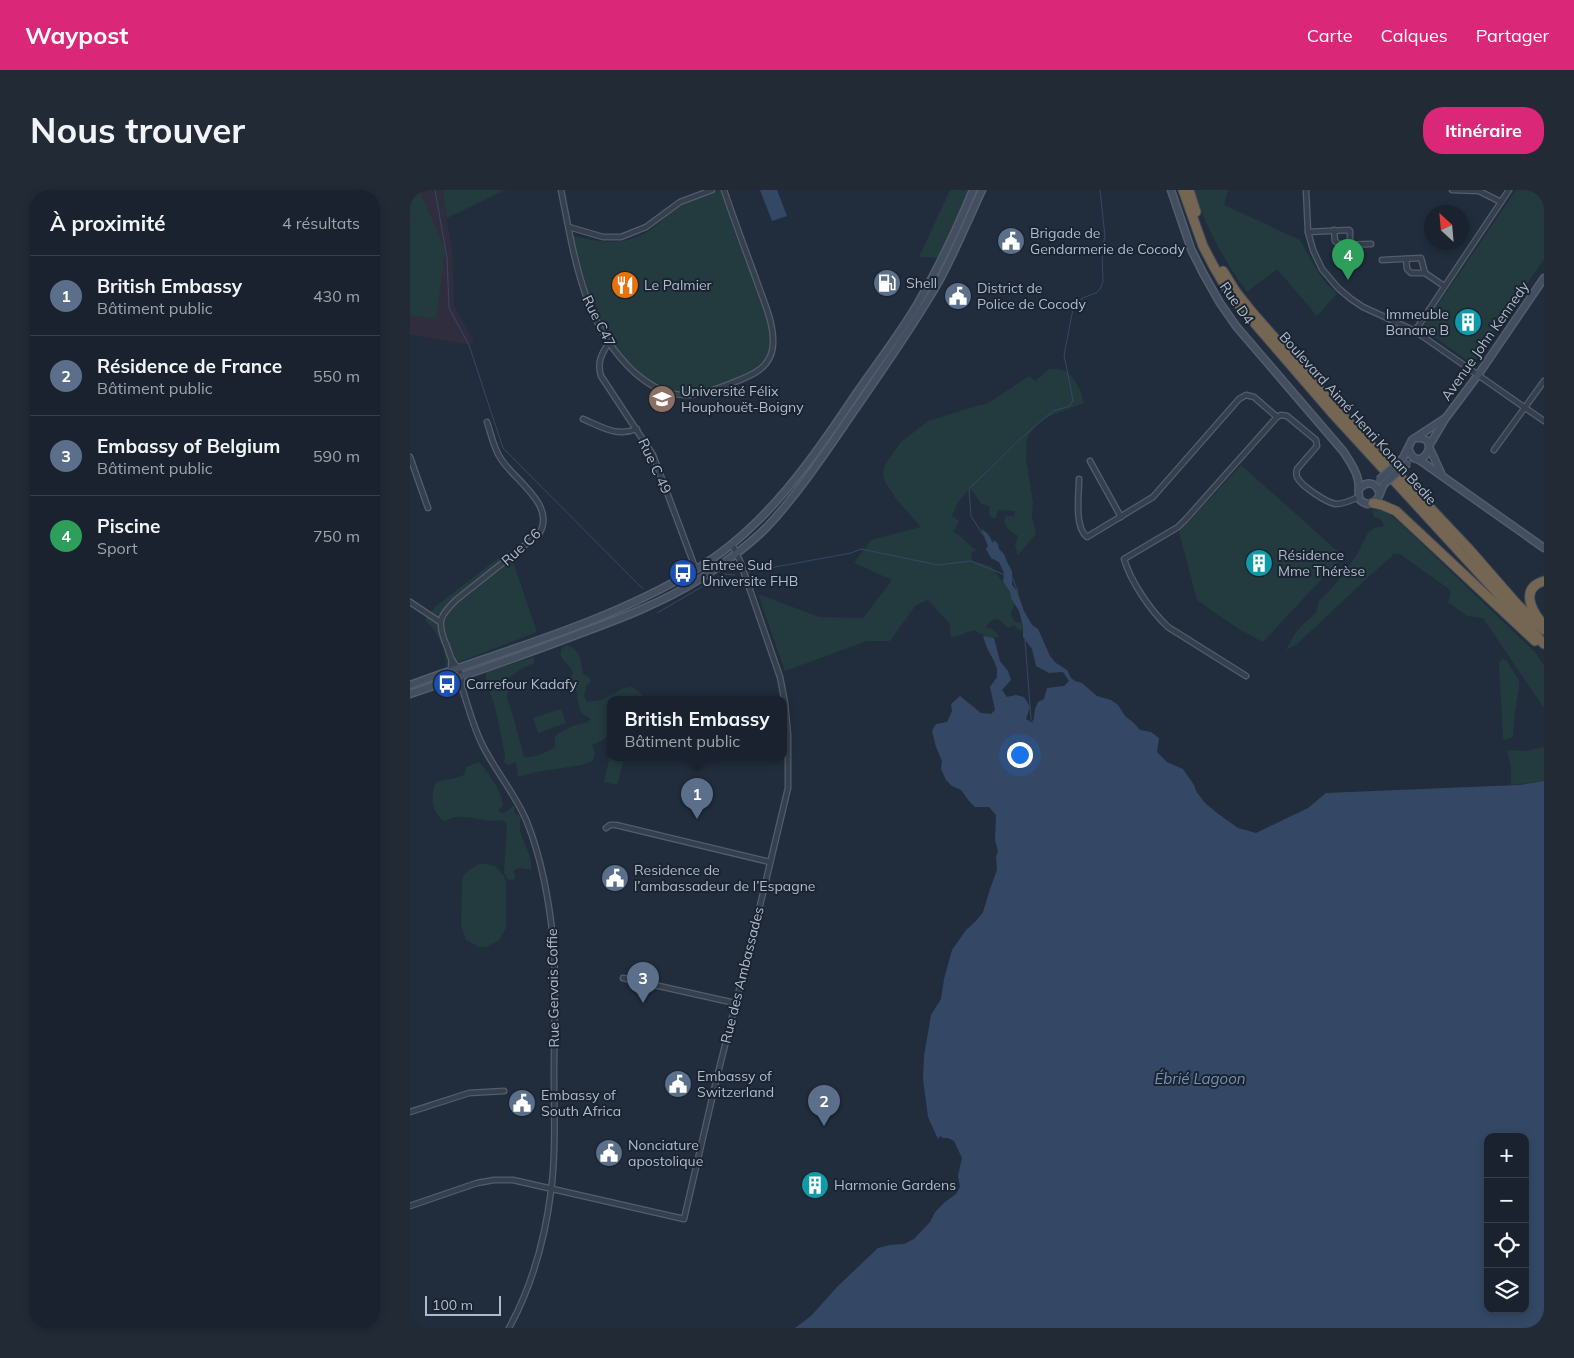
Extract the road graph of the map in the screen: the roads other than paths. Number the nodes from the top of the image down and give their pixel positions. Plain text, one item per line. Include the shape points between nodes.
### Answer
1 (561, 190) edge
2 (712, 190) edge
3 (724, 190) edge
4 (973, 190) edge
5 (982, 190) edge
6 (1171, 190) edge
7 (1183, 190) edge
8 (1189, 190) edge
9 (1306, 190) edge
10 (1452, 190) edge
11 (1461, 190) edge
12 (1509, 190) edge
13 (1501, 202) junction
14 (569, 227) junction
15 (1334, 230) junction
16 (1308, 232) junction
17 (1371, 244) dead end
18 (1350, 245) junction
19 (1406, 258) junction
20 (1382, 260) dead end
21 (1425, 273) junction
22 (1544, 278) edge
23 (1444, 286) junction
24 (1415, 331) junction
25 (609, 343) junction
26 (1478, 375) junction
27 (1544, 381) edge
28 (1525, 408) junction
29 (1277, 418) junction
30 (583, 419) dead end
31 (1445, 419) junction
32 (1544, 421) edge
33 (487, 422) dead end
34 (637, 429) junction
35 (1415, 439) junction
36 (1429, 447) junction
37 (1409, 450) junction
38 (1494, 450) dead end
39 (410, 457) edge
40 (1416, 458) junction
41 (1405, 460) junction
42 (1090, 461) dead end
43 (1441, 474) junction
44 (1079, 479) dead end
45 (1382, 482) junction
46 (1372, 484) junction
47 (1360, 488) junction
48 (1379, 492) junction
49 (1359, 497) junction
50 (1373, 503) junction
51 (428, 508) dead end
52 (1121, 517) junction
53 (732, 544) junction
54 (1543, 548) edge
55 (737, 553) junction
56 (696, 570) junction
57 (1544, 580) edge
58 (410, 602) edge
59 (440, 622) junction
60 (1544, 625) edge
61 (1544, 630) edge
62 (1544, 644) edge
63 (1544, 649) edge
64 (452, 660) junction
65 (458, 668) junction
66 (451, 670) junction
67 (462, 676) junction
68 (1246, 676) dead end
69 (454, 679) junction
70 (410, 685) edge
71 (461, 685) junction
72 (410, 694) edge
73 (784, 696) edge
74 (787, 724) edge
75 (606, 828) dead end
76 (770, 862) junction
77 (623, 978) dead end
78 (735, 1003) junction
79 (504, 1091) dead end
80 (410, 1112) edge
81 (552, 1189) junction
82 (410, 1206) edge
83 (410, 1323) edge
84 (410, 1328) edge
85 (509, 1328) edge

1 - 14 street, Rue C47
2 - 14 street via 680,202 646,227 621,238 603,237
3 - 25 street, Rue C47 via 769,317 773,346 765,365 747,378 704,393 688,395 658,390 645,382
4 - 53 main road via 933,275 908,318 820,448 758,520
5 - 55 main road via 940,279 898,347 790,499 767,527
6 - 47 main road, Rue D4 via 1191,249 1220,303 1343,451
7 - 62 highway, Boulevard Aimé Henri Konan Bedie via 1203,246 1231,296 1332,414
8 - 61 highway, Boulevard Aimé Henri Konan Bedie via 1208,243 1236,292 1337,408
9 - 16 street
10 - 11 street
11 - 13 street via 1479,191
12 - 13 street
13 - 23 street
14 - 25 street, Rue C47 via 584,295
15 - 16 street
15 - 18 street via 1337,243
15 - 18 street via 1350,230
16 - 24 street via 1317,261 1338,288 1363,307
17 - 18 street
19 - 20 street
19 - 21 street via 1421,258
19 - 21 street via 1409,272
21 - 23 street
22 - 26 main road, Avenue John Kennedy
23 - 24 street
24 - 26 street
25 - 34 street, Rue C 49 via 601,355 599,371
26 - 28 street
26 - 31 main road, Avenue John Kennedy
27 - 28 street
28 - 32 street
28 - 38 street
29 - 49 street via 1287,416 1316,440 1317,446 1297,470 1300,482 1330,503 1344,503
29 - 52 street via 1254,397 1246,395 1239,399 1158,492
29 - 68 street via 1178,527 1124,559 1159,619
30 - 34 street via 616,432 628,433
31 - 35 main road, Avenue John Kennedy
31 - 36 main road, Avenue John Kennedy
33 - 59 street, Rue C6 via 502,461 536,499 544,519 543,528 456,600 444,611
34 - 56 street, Rue C 49 via 653,456
35 - 36 main road via 1422,438
35 - 37 main road, Avenue John Kennedy
36 - 40 main road, Avenue John Kennedy via 1427,455
36 - 43 main road
37 - 40 main road
37 - 41 main road, Avenue John Kennedy
39 - 51 street
40 - 41 main road, Avenue John Kennedy
40 - 43 main road
41 - 45 main road, Avenue John Kennedy, bridge
42 - 52 street
43 - 54 main road
44 - 52 street via 1078,522 1085,536
45 - 46 main road, Avenue John Kennedy
45 - 48 main road, Avenue John Kennedy
46 - 47 main road via 1364,484
46 - 48 main road
47 - 49 main road, Rue D4
48 - 50 main road
49 - 50 main road via 1364,503
50 - 63 highway via 1396,511
53 - 55 street, Rue des Ambassades
53 - 56 main road
55 - 67 main road via 700,579 643,609
55 - 73 street, Rue des Ambassades via 757,606
56 - 65 main road via 660,590 591,620
57 - 60 highway via 1532,588 1530,600
58 - 59 street
59 - 64 street
64 - 65 street
64 - 66 street
65 - 66 main road
65 - 67 street
66 - 69 street
66 - 70 main road
67 - 69 main road
67 - 71 street
69 - 71 street
69 - 72 main road
71 - 81 street, Rue Gervais Coffie via 483,746 526,820 548,902 555,971
74 - 76 street, Rue des Ambassades via 788,788
75 - 76 street via 616,825
76 - 78 street, Rue des Ambassades
77 - 78 street
78 - 81 street, Rue des Ambassades via 684,1219
79 - 80 street via 468,1092
81 - 82 street via 513,1180 494,1180
81 - 85 street, Rue Gervais Coffie via 533,1272
83 - 84 street

